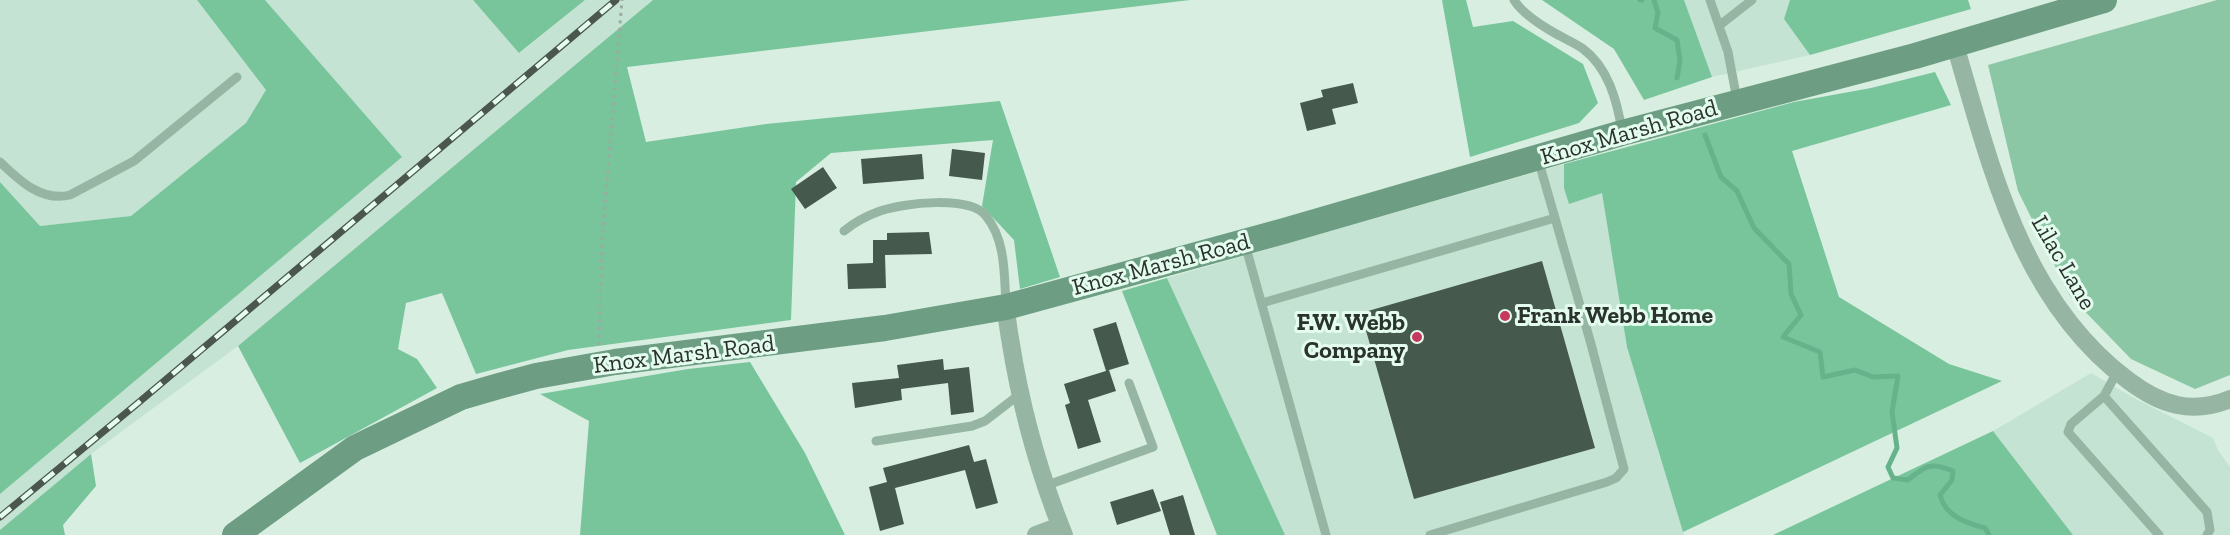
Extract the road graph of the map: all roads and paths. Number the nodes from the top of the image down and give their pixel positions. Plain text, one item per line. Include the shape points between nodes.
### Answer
1 (622, 0) edge
2 (1514, 0) edge
3 (1710, 0) edge
4 (1752, 0) edge
5 (2104, 0) edge
6 (1720, 25) junction
7 (1955, 45) junction
8 (237, 77) dead end
9 (1737, 103) junction
10 (1622, 133) junction
11 (1538, 158) junction
12 (0, 162) edge
13 (1555, 218) junction
14 (844, 231) dead end
15 (1244, 242) junction
16 (1262, 303) junction
17 (1006, 307) junction
18 (599, 365) junction
19 (2117, 372) junction
20 (1129, 383) dead end
21 (1020, 394) junction
22 (2104, 396) junction
23 (2230, 399) edge
24 (876, 441) dead end
25 (1046, 486) junction
26 (1062, 530) edge
27 (235, 535) edge
28 (1036, 535) edge
29 (1326, 535) edge
30 (1430, 535) edge
31 (2159, 535) edge
32 (2207, 535) edge

1 - 18 path via 602,241
2 - 10 lane via 1532,19 1582,48 1596,61 1607,77
3 - 6 lane
4 - 6 lane
5 - 7 main road, Knox Marsh Road
6 - 9 lane
7 - 9 main road, Knox Marsh Road
7 - 19 street, Lilac Lane via 2014,230 2070,327
8 - 12 lane via 134,161 70,195 60,198 38,192
9 - 10 main road, Knox Marsh Road
10 - 11 main road, Knox Marsh Road
11 - 13 lane
11 - 15 main road, Knox Marsh Road
13 - 16 lane
13 - 30 lane via 1624,470 1607,482
14 - 17 lane via 882,210 909,205 977,207 997,232 1004,265
15 - 16 lane
15 - 17 main road, Knox Marsh Road
16 - 29 lane
17 - 18 main road, Knox Marsh Road via 885,328
17 - 21 street
18 - 27 main road, Knox Marsh Road via 536,376 451,402 355,448
19 - 22 lane
19 - 23 street, Lilac Lane via 2174,405 2200,407
20 - 25 lane via 1153,447
21 - 24 lane via 985,421 972,426
21 - 25 street
22 - 31 lane via 2071,424 2068,432
22 - 32 lane via 2207,512
25 - 26 street
26 - 28 street

